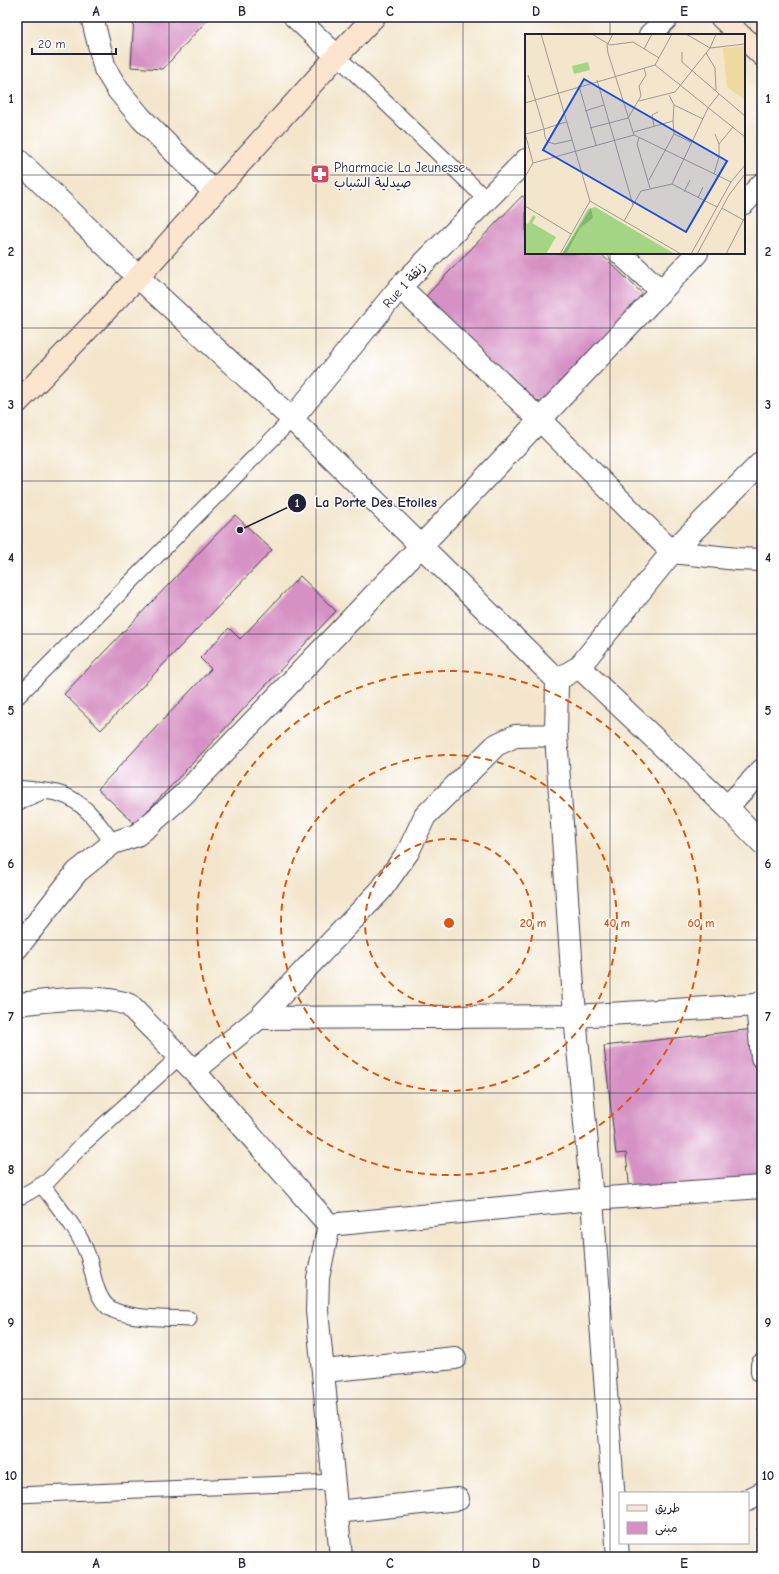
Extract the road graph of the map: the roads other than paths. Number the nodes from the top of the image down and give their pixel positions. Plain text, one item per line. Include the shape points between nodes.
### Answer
1 (92, 17) edge
2 (296, 17) edge
3 (374, 17) edge
4 (668, 17) edge
5 (721, 17) edge
6 (651, 34) edge
7 (739, 34) edge
8 (745, 39) edge
9 (762, 55) edge
10 (337, 56) junction
11 (17, 158) edge
12 (524, 165) edge
13 (762, 184) edge
14 (214, 192) junction
15 (487, 200) junction
16 (745, 202) edge
17 (621, 254) edge
18 (696, 254) edge
19 (138, 277) junction
20 (400, 287) junction
21 (661, 292) junction
22 (17, 403) edge
23 (292, 419) junction
24 (540, 420) junction
25 (762, 462) edge
26 (421, 546) junction
27 (672, 552) junction
28 (762, 560) edge
29 (579, 668) junction
30 (557, 680) junction
31 (17, 696) edge
32 (556, 735) junction
33 (762, 770) edge
34 (17, 788) edge
35 (42, 792) junction
36 (17, 803) edge
37 (727, 807) junction
38 (113, 843) junction
39 (762, 843) edge
40 (17, 948) edge
41 (17, 1004) edge
42 (760, 1004) edge
43 (575, 1016) junction
44 (259, 1018) junction
45 (762, 1057) edge
46 (187, 1064) junction
47 (42, 1185) junction
48 (762, 1187) edge
49 (17, 1197) edge
50 (592, 1199) junction
51 (329, 1225) junction
52 (188, 1319) dead end
53 (455, 1358) dead end
54 (762, 1365) edge
55 (323, 1371) junction
56 (762, 1372) edge
57 (335, 1482) junction
58 (762, 1493) edge
59 (17, 1495) edge
60 (458, 1499) dead end
61 (749, 1500) edge
62 (337, 1512) junction
63 (617, 1525) edge
64 (341, 1557) edge
65 (618, 1557) edge

1 - 14 street via 105,69 118,90 141,118
2 - 10 street
3 - 10 street
4 - 6 street
5 - 7 street
8 - 9 street
10 - 14 street
10 - 15 lane
11 - 19 street
12 - 15 street, Rue 1 زنقة
13 - 16 street
14 - 19 street
15 - 20 street, Rue 1 زنقة
17 - 21 street
18 - 21 street
19 - 22 street
19 - 23 street
20 - 23 street, Rue 1 زنقة
20 - 24 street
21 - 24 street
23 - 26 street
23 - 31 lane
24 - 26 street
24 - 27 street
25 - 27 street
26 - 30 street
26 - 38 street via 183,795 137,835
27 - 28 street
27 - 29 street
29 - 30 street
29 - 37 street
30 - 32 street
32 - 43 street
32 - 44 street via 515,736 496,745 425,816 408,852 382,890
33 - 37 street
34 - 35 lane
35 - 36 lane
35 - 38 lane via 59,794 71,799 89,812
37 - 39 street
38 - 40 street via 77,872
41 - 46 street via 94,999 122,1002 129,1005
42 - 43 street
42 - 45 street
43 - 44 street
43 - 50 street
44 - 46 street
46 - 47 lane via 84,1143
46 - 51 street
47 - 49 lane
47 - 52 lane via 81,1239 98,1292 107,1306 130,1315
48 - 50 street
50 - 51 street
50 - 63 street
51 - 55 street via 318,1278 317,1311
53 - 55 street
54 - 56 street
55 - 57 street
57 - 59 lane
57 - 62 street
58 - 61 street
60 - 62 street
62 - 64 street
63 - 65 street

